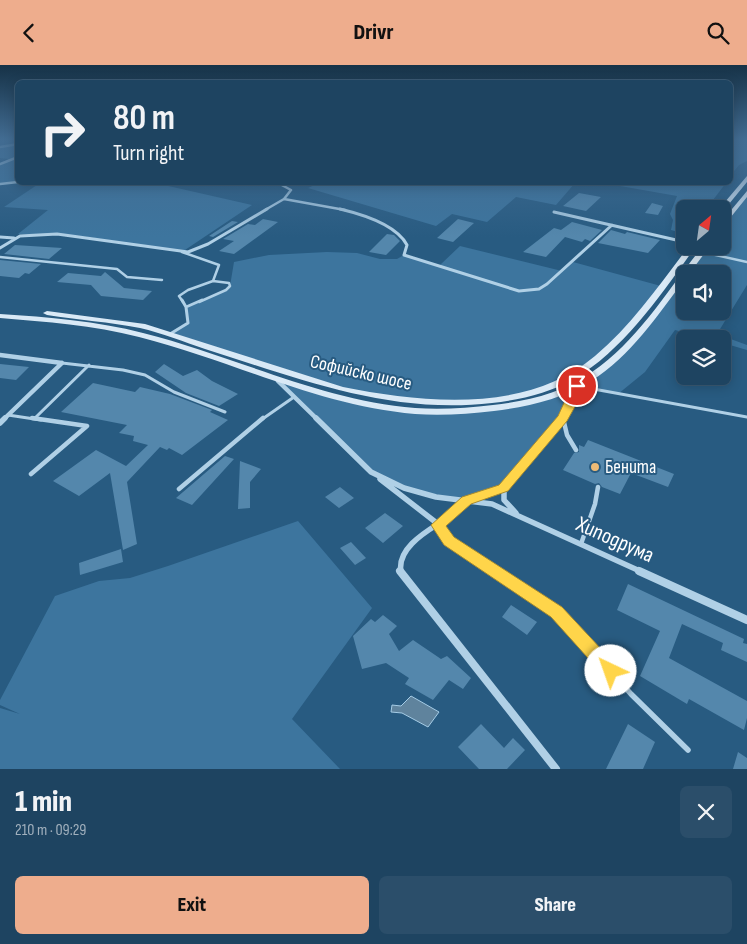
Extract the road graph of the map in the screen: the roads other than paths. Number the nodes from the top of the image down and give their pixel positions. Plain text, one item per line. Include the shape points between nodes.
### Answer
1 (747, 178) edge
2 (15, 182) edge
3 (0, 184) edge
4 (282, 185) edge
5 (747, 193) edge
6 (284, 199) junction
7 (729, 200) edge
8 (554, 212) dead end
9 (731, 214) edge
10 (612, 225) junction
11 (0, 237) edge
12 (14, 238) junction
13 (676, 240) edge
14 (0, 248) edge
15 (182, 252) junction
16 (686, 255) edge
17 (700, 255) edge
18 (726, 255) edge
19 (0, 257) edge
20 (747, 262) edge
21 (162, 280) dead end
22 (213, 281) junction
23 (186, 307) junction
24 (0, 309) edge
25 (0, 316) edge
26 (170, 334) junction
27 (0, 355) edge
28 (62, 363) junction
29 (89, 365) junction
30 (278, 381) junction
31 (577, 386) junction
32 (294, 397) junction
33 (225, 412) dead end
34 (8, 415) junction
35 (747, 417) edge
36 (563, 418) junction
37 (34, 419) junction
38 (0, 423) edge
39 (576, 449) dead end
40 (371, 472) junction
41 (31, 474) dead end
42 (598, 487) dead end
43 (504, 488) junction
44 (179, 489) dead end
45 (466, 501) junction
46 (517, 515) junction
47 (438, 525) junction
48 (581, 544) junction
49 (747, 619) edge
50 (688, 750) dead end
51 (556, 769) edge

1 - 7 main road
2 - 3 street
4 - 6 street via 291,190
5 - 9 main road
6 - 10 street via 334,207 364,217 404,239 407,245 404,255 519,291 539,289 547,284
6 - 15 street via 208,244
8 - 10 street
10 - 13 street
11 - 12 street
12 - 14 street
12 - 15 street via 38,234 82,236
15 - 22 lane via 219,265
16 - 26 main road, Софийско шосе via 597,359 563,380 530,392 491,400 424,403 374,397 273,369
17 - 31 main road, Софийско шосе via 610,364
18 - 20 lane
19 - 21 lane via 117,269 127,277
22 - 23 lane via 181,294 179,296
22 - 23 lane via 229,283 230,286
23 - 26 lane via 188,323
24 - 26 main road, Софийско шосе via 111,320
25 - 30 main road, Софийско шосе via 129,331
27 - 28 street
28 - 29 lane
28 - 34 street
29 - 33 lane via 145,375 174,392
29 - 37 lane
30 - 31 main road, Софийско шосе via 356,403 454,413 530,402
30 - 32 street
31 - 35 lane
31 - 36 street
32 - 40 street
32 - 44 lane via 232,440
34 - 37 lane
34 - 38 street
36 - 39 lane via 567,435
36 - 43 street
37 - 41 lane via 87,427
40 - 45 street, Хиподрума via 404,489
40 - 47 street
42 - 48 lane
43 - 45 street
43 - 46 street via 504,500
45 - 46 street, Хиподрума via 492,504
45 - 47 street
46 - 48 street, Хиподрума
47 - 50 lane via 449,541 557,612 631,695
47 - 51 street via 418,537 400,558 400,571
48 - 49 street, Хиподрума

